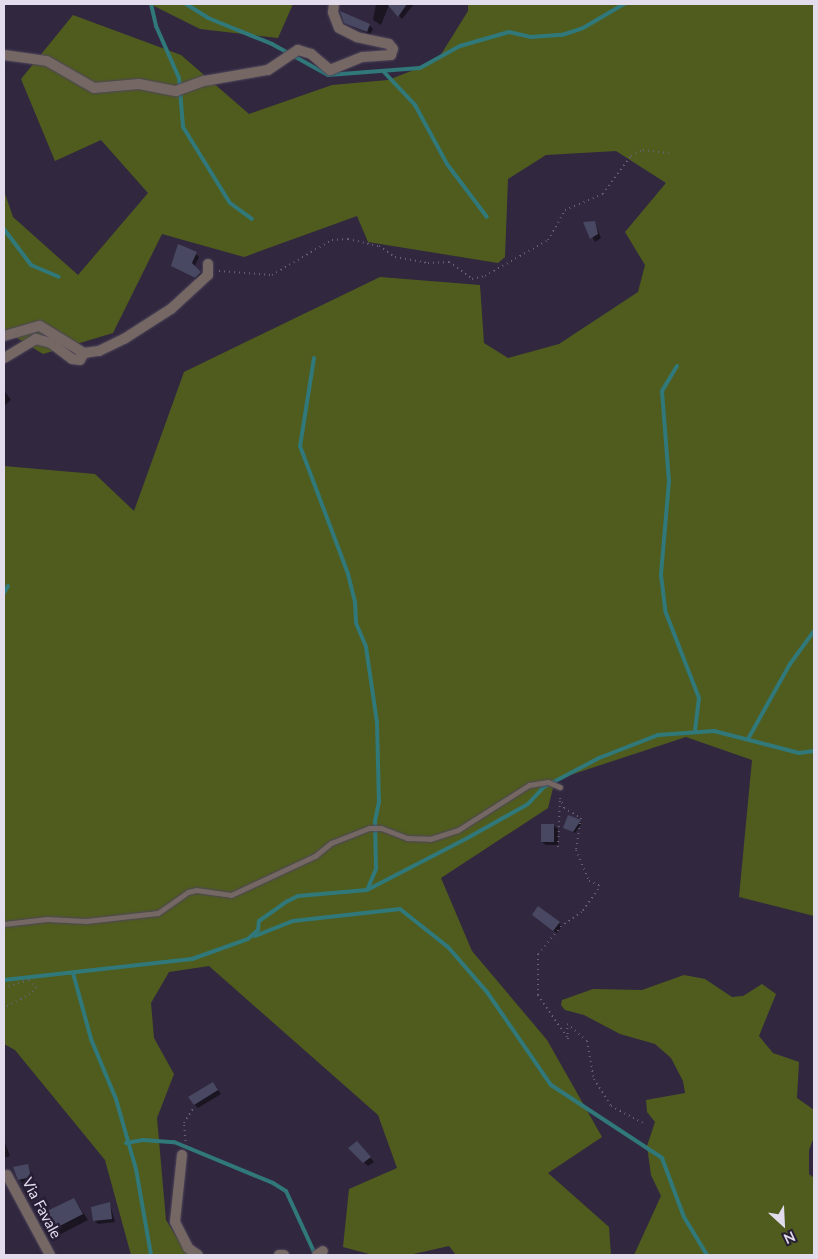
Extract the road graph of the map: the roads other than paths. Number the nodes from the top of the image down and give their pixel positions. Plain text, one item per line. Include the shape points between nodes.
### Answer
1 (334, 4) edge
2 (4, 55) edge
3 (208, 267) road end
4 (4, 336) edge
5 (84, 353) junction
6 (4, 358) edge
7 (560, 787) road end
8 (4, 924) edge
9 (182, 1155) road end
10 (8, 1174) dead end
11 (50, 1255) edge
12 (198, 1255) edge
13 (278, 1255) edge
14 (284, 1255) edge

1 - 2 street via 333,12 339,28 357,38 388,44 393,49 391,55 363,57 330,70 311,54 298,50 268,70 232,75 176,91 139,84 94,88 47,61
3 - 5 street via 179,302 142,328 99,351
4 - 5 street via 40,326
5 - 6 street via 80,360 72,359 51,343 36,339
7 - 8 lane via 548,782 529,785 458,830 430,839 407,838 381,828 369,828 231,896 196,890 158,913 86,921 47,919
9 - 12 street via 175,1222 188,1248
10 - 11 street, Via Favale
13 - 14 street

